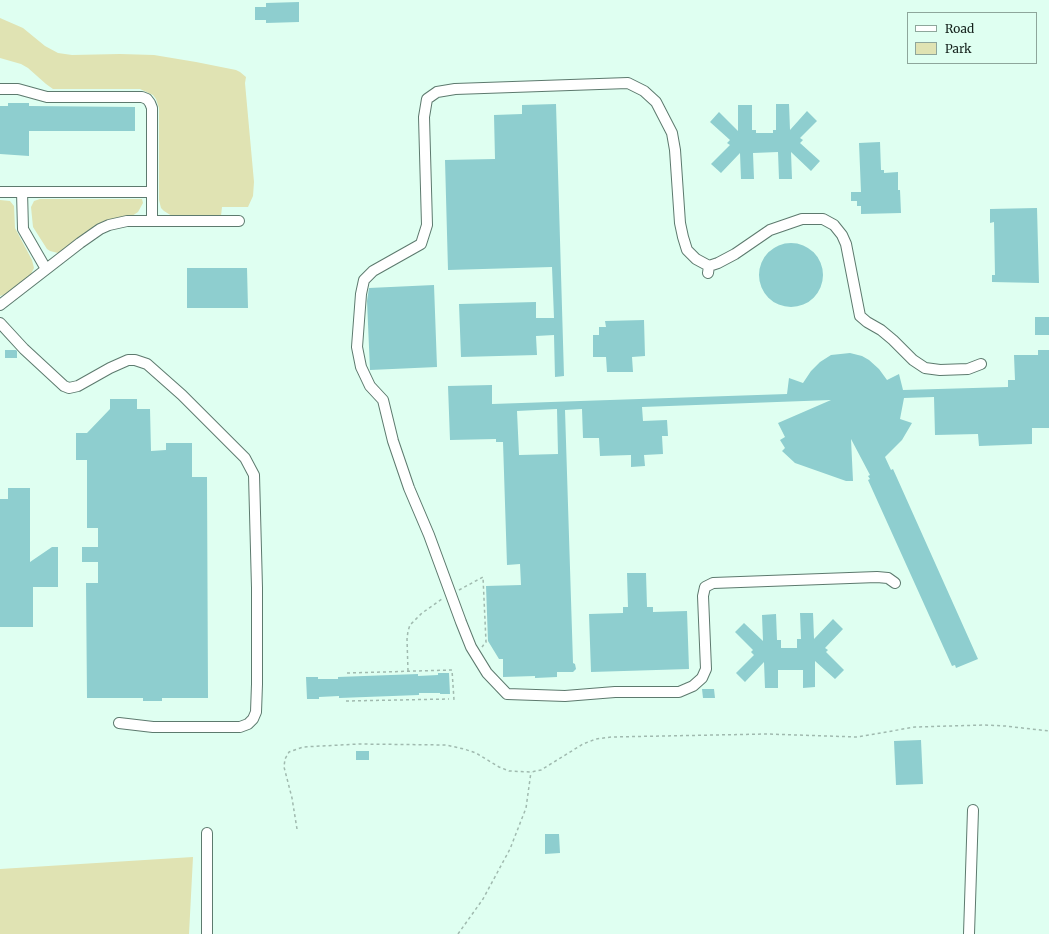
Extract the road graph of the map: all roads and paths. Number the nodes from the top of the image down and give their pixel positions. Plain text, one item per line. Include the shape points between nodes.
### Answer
1 (0, 89) edge
2 (0, 192) edge
3 (22, 192) junction
4 (152, 192) junction
5 (152, 220) junction
6 (239, 221) dead end
7 (46, 269) junction
8 (0, 305) edge
9 (0, 323) edge
10 (981, 364) dead end
11 (895, 583) dead end
12 (456, 591) dead end
13 (445, 597) dead end
14 (481, 648) dead end
15 (408, 671) junction
16 (347, 673) dead end
17 (449, 699) dead end
18 (454, 700) dead end
19 (346, 701) dead end
20 (120, 723) dead end
21 (1049, 731) edge
22 (532, 772) junction
23 (973, 810) dead end
24 (297, 829) dead end
25 (207, 833) dead end
26 (207, 934) edge
27 (458, 934) edge
28 (969, 934) edge

1 - 4 street via 18,89 47,97 147,99 152,108
2 - 3 street
3 - 4 street
3 - 7 street via 23,230
4 - 5 street
5 - 6 street
5 - 7 street via 109,225
7 - 8 street
9 - 20 street via 24,349 69,388 78,386 128,360 147,364 245,458 254,475 257,677 256,712 253,719 240,727 153,727
10 - 11 street via 968,369 925,368 860,316 846,244 834,225 823,219 802,219 770,230 708,270 687,250 683,237 672,133 656,102 644,91 628,83 463,89 437,92 427,99 424,117 426,225 421,244 373,271 364,280 357,347 367,380 383,400 393,441 409,488 461,622 475,654 487,673 507,694 565,696 614,692 679,692 693,686 702,678 706,669 703,596 705,587 713,583 877,577 888,578
12 - 14 path via 483,577 486,642
13 - 15 path via 410,625 407,639
15 - 16 path
15 - 18 path via 452,670
17 - 19 path
21 - 22 path via 985,725 916,727 857,737 767,734 611,737 583,744 540,770
22 - 24 path via 499,767 476,753 446,745 358,744 303,747 289,752 284,767
22 - 27 path via 526,808 510,849 483,899
23 - 28 street
25 - 26 street

